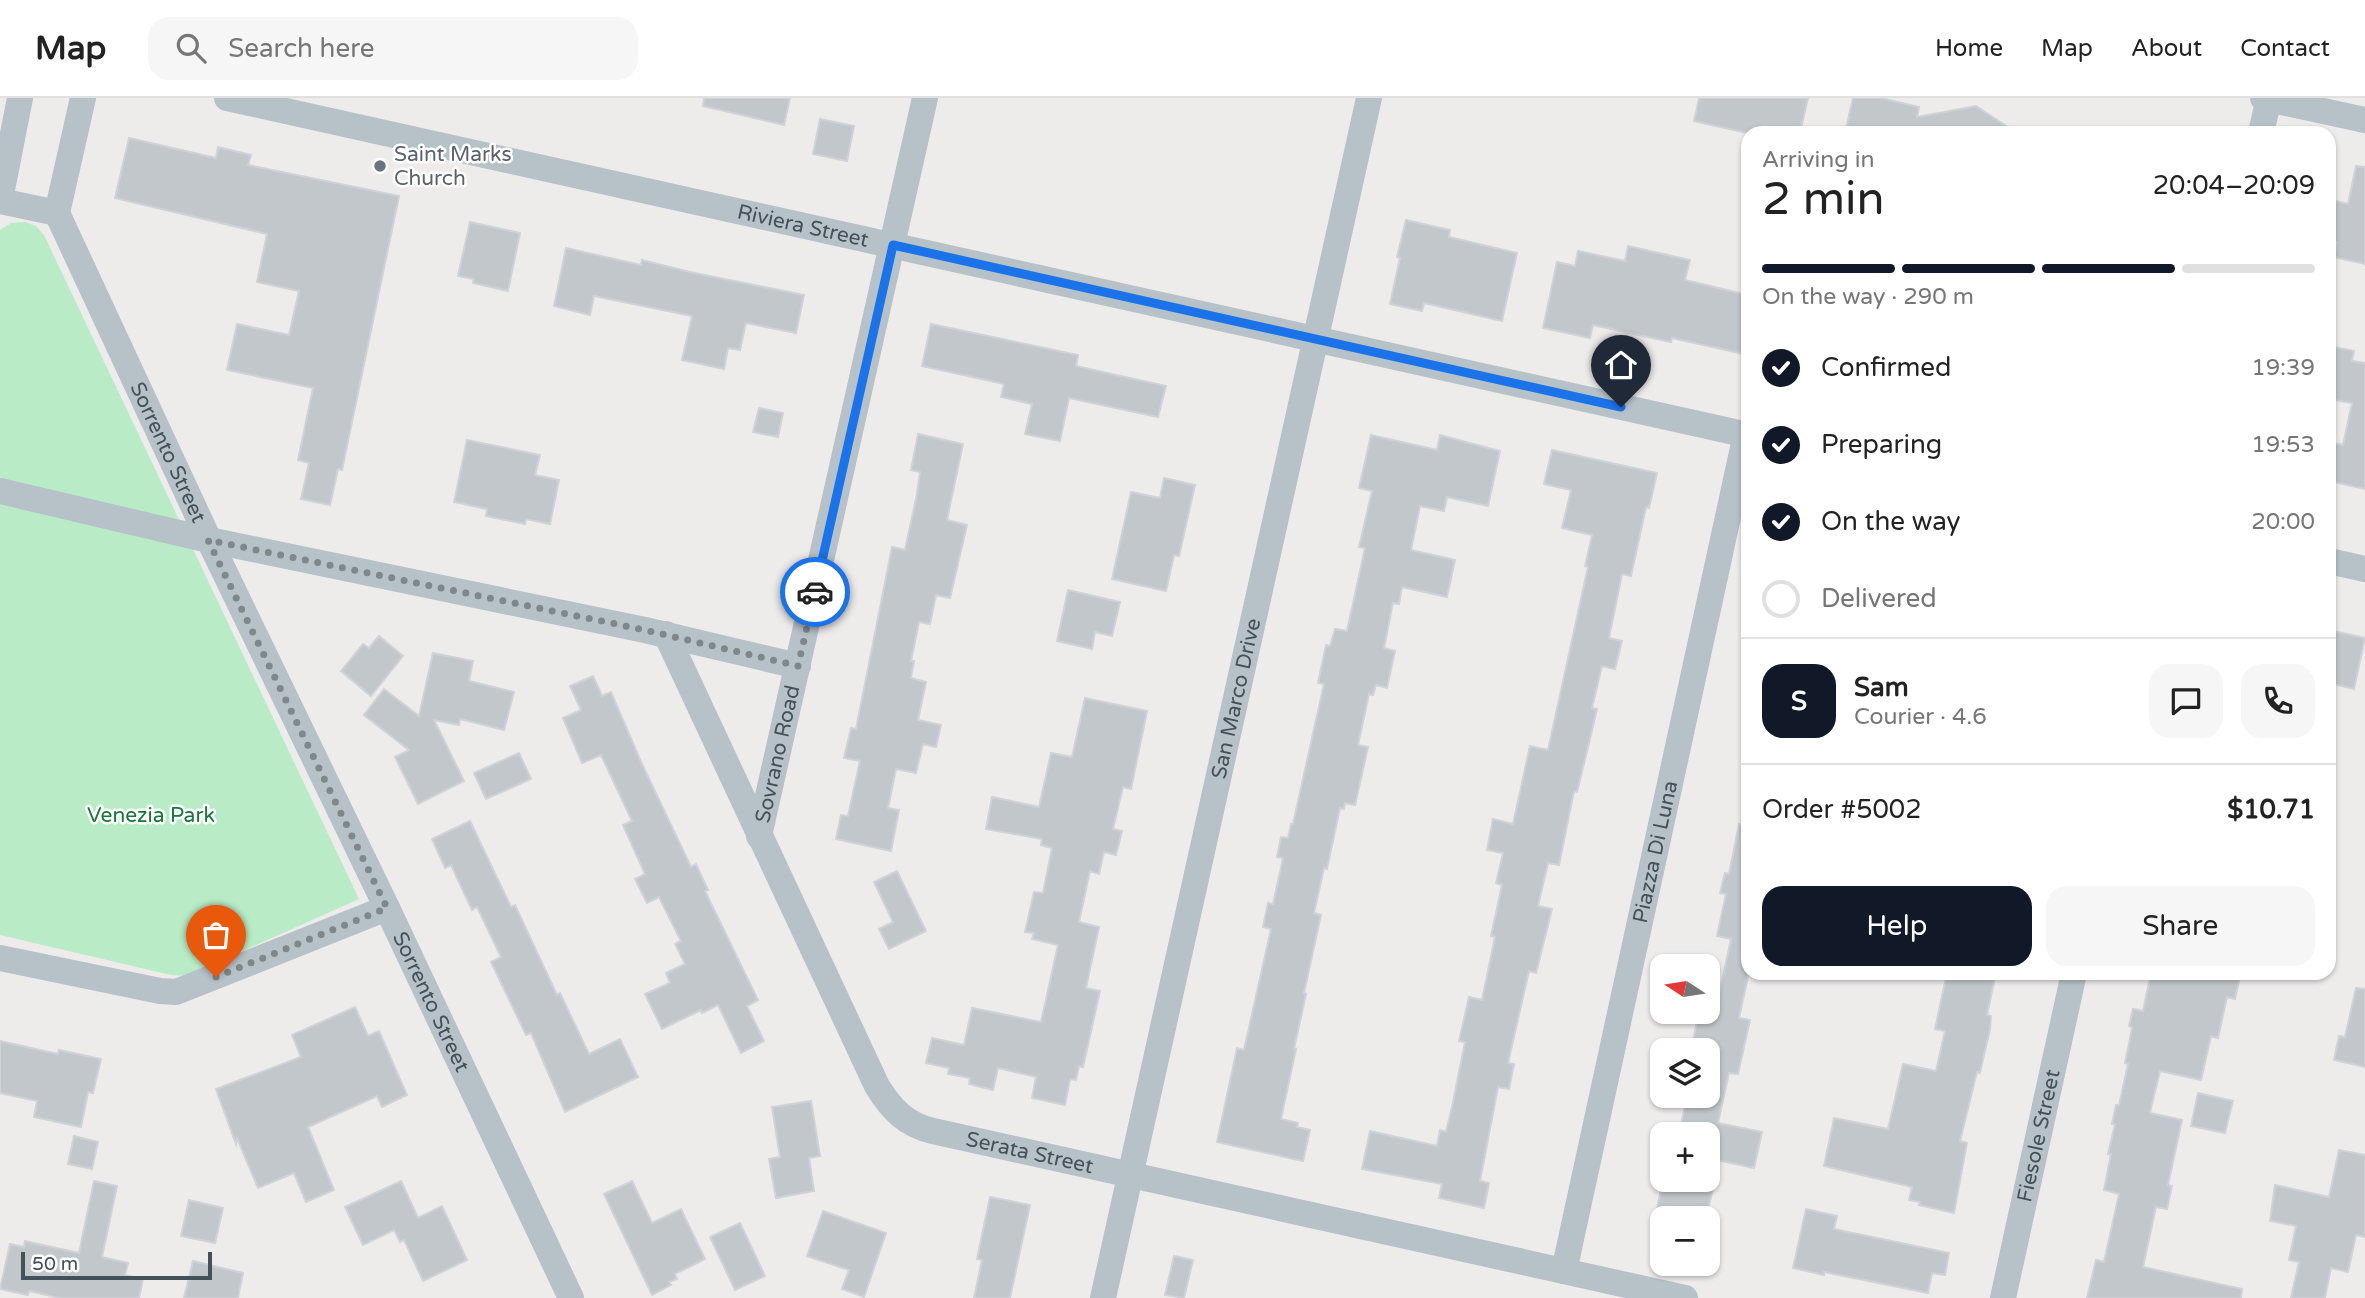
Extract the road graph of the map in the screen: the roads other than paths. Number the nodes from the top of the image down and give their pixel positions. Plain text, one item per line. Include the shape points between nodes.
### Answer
1 (20, 98) edge
2 (83, 98) edge
3 (227, 98) edge
4 (925, 98) edge
5 (1369, 98) edge
6 (2267, 98) edge
7 (2365, 120) edge
8 (2263, 126) edge
9 (0, 200) edge
10 (57, 213) junction
11 (893, 245) junction
12 (1316, 338) junction
13 (1741, 434) edge
14 (1741, 462) edge
15 (0, 491) edge
16 (208, 540) junction
17 (2336, 563) edge
18 (2365, 569) edge
19 (666, 635) junction
20 (798, 666) junction
21 (759, 836) junction
22 (387, 908) junction
23 (0, 958) edge
24 (2072, 980) edge
25 (1130, 1175) junction
26 (1564, 1271) junction
27 (571, 1298) edge
28 (1103, 1298) edge
29 (1685, 1298) edge
30 (2003, 1298) edge

1 - 9 street
2 - 10 street
3 - 11 street, Riviera Street
4 - 11 street, Sovrano Road
5 - 12 street, San Marco Drive
6 - 7 street
6 - 8 street
9 - 10 street
10 - 16 street, Sorrento Street
11 - 12 street, Riviera Street
11 - 20 street, Sovrano Road
12 - 13 street, Riviera Street
12 - 25 street, San Marco Drive
14 - 26 street, Piazza Di Luna
15 - 16 street
16 - 19 street
16 - 22 street, Sorrento Street
17 - 18 street
19 - 20 street
19 - 21 street, Serata Street
20 - 21 street, Sovrano Road
21 - 25 street, Serata Street via 877,1086 898,1115 920,1128
22 - 23 street via 176,992
22 - 27 street, Sorrento Street
24 - 30 street, Fiesole Street
25 - 26 street, Serata Street
25 - 28 street, San Marco Drive
26 - 29 street, Serata Street

